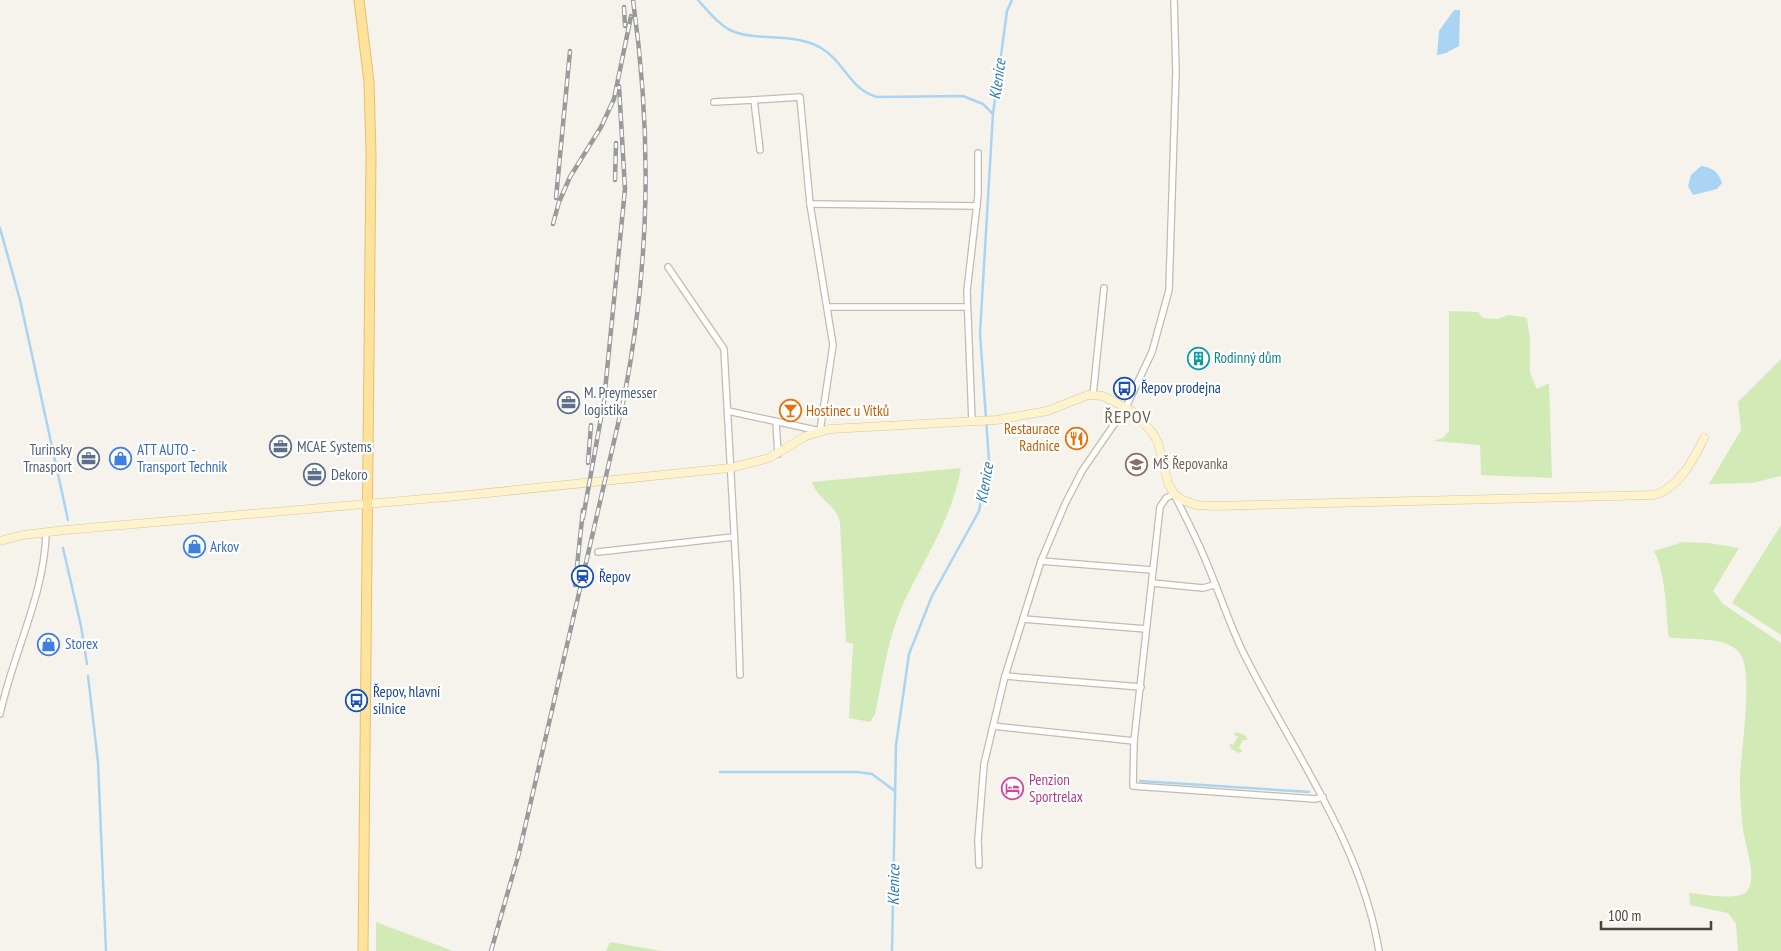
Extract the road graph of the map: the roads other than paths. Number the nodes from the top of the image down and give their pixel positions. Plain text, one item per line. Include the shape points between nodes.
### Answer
1 (359, 0) edge
2 (1174, 0) edge
3 (754, 100) junction
4 (714, 102) dead end
5 (760, 150) dead end
6 (978, 153) dead end
7 (810, 204) junction
8 (977, 206) junction
9 (668, 267) dead end
10 (1104, 288) dead end
11 (828, 307) junction
12 (967, 307) junction
13 (1092, 395) junction
14 (1126, 407) junction
15 (728, 411) junction
16 (776, 422) junction
17 (974, 422) junction
18 (820, 431) junction
19 (1704, 438) dead end
20 (778, 454) junction
21 (730, 468) junction
22 (1174, 494) junction
23 (366, 504) junction
24 (46, 532) junction
25 (733, 537) junction
26 (0, 541) edge
27 (598, 552) dead end
28 (1041, 561) junction
29 (1152, 570) junction
30 (1152, 583) junction
31 (1214, 585) junction
32 (1023, 618) junction
33 (1146, 629) junction
34 (740, 675) dead end
35 (1005, 676) junction
36 (1141, 687) junction
37 (0, 714) edge
38 (993, 726) junction
39 (1134, 741) junction
40 (1323, 797) junction
41 (979, 865) dead end
42 (363, 951) edge
43 (1380, 951) edge

1 - 23 main road via 369,82 371,154
2 - 14 street via 1176,71 1169,290 1152,352
3 - 4 street
3 - 5 street
3 - 7 street via 800,97
6 - 8 street
7 - 8 street
7 - 11 street
8 - 12 street via 966,291
9 - 15 street via 724,349
10 - 13 street
11 - 12 street
11 - 18 street via 833,345
12 - 17 street
13 - 14 street via 1103,396
13 - 17 street via 1047,411
14 - 22 street via 1144,422 1155,437
14 - 28 street via 1082,471
15 - 16 street
15 - 21 street
16 - 18 street
16 - 20 street
17 - 18 street
18 - 20 street
19 - 22 street via 1682,474 1666,490 1654,495 1227,507 1196,505
20 - 21 street
21 - 23 street
21 - 25 street
22 - 29 street via 1166,498 1160,507
22 - 31 street via 1206,560
23 - 24 street
23 - 42 main road
24 - 26 street
24 - 37 street via 38,586
25 - 27 street
25 - 34 street
28 - 29 street
28 - 32 street
29 - 30 street
30 - 31 street via 1204,588
30 - 33 street
31 - 40 street via 1242,650
32 - 33 street
32 - 35 street
33 - 36 street
35 - 36 street
35 - 38 street
36 - 39 street
38 - 39 street
38 - 41 street via 984,764
39 - 40 street via 1133,786
40 - 43 street via 1353,862

